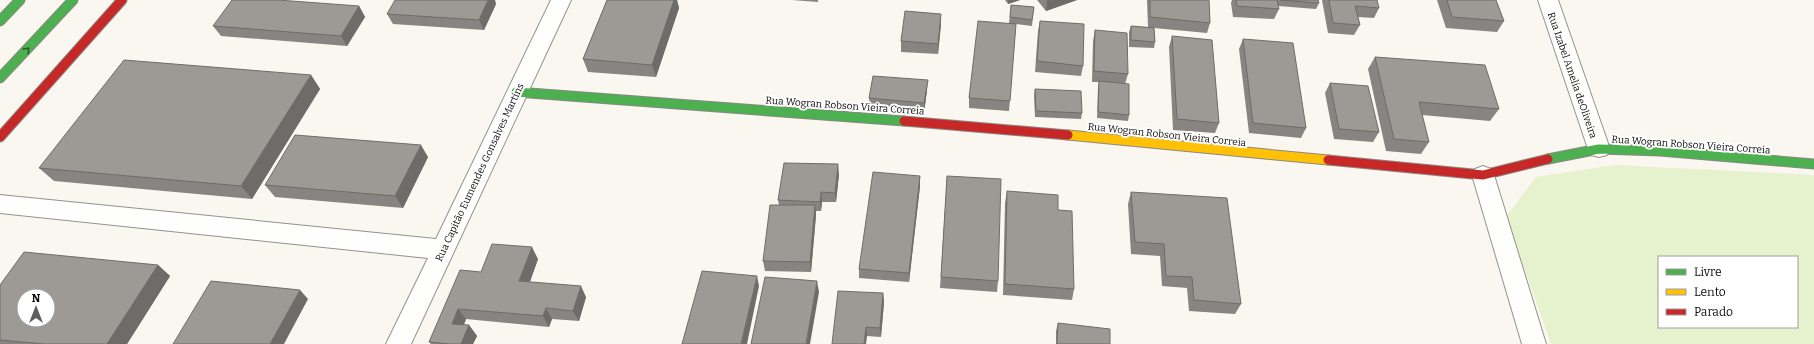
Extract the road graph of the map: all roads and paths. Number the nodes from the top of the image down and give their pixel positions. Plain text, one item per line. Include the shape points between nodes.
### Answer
1 (20, 0) edge
2 (73, 0) edge
3 (122, 0) edge
4 (561, 0) edge
5 (1548, 0) edge
6 (0, 21) edge
7 (0, 78) edge
8 (516, 92) junction
9 (0, 137) edge
10 (1599, 149) junction
11 (1814, 164) edge
12 (1483, 175) junction
13 (0, 204) edge
14 (444, 250) junction
15 (398, 344) edge
16 (1534, 344) edge

1 - 6 main road
7 -> 2 main road
3 - 9 main road
4 - 8 street, Rua Capitão Eumendes Gonsalves Martins
5 - 10 street, Rua Izabel Amelia deOliveira
8 - 12 main road, Rua Wogran Robson Vieira Correia via 991,127
8 - 14 street, Rua Capitão Eumendes Gonsalves Martins
10 - 11 main road, Rua Wogran Robson Vieira Correia via 1660,151
10 - 12 main road, Rua Wogran Robson Vieira Correia
12 - 16 street
13 - 14 street
14 - 15 street, Rua Capitão Eumendes Gonsalves Martins

